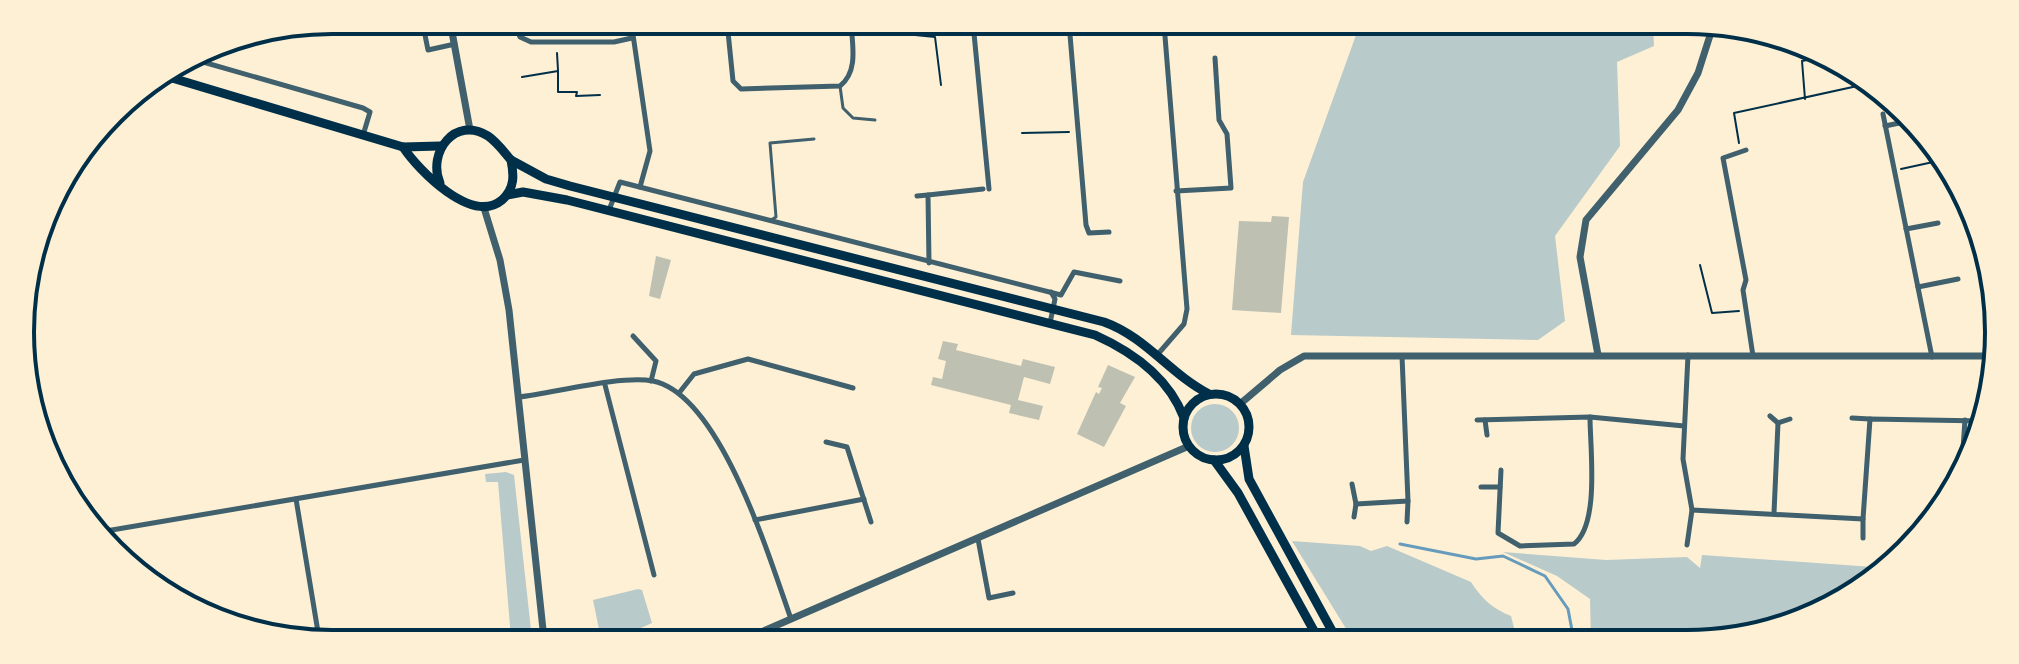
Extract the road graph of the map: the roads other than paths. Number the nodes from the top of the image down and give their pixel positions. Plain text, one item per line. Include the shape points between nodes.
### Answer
1 (425, 34) edge
2 (453, 34) edge
3 (519, 34) edge
4 (632, 34) edge
5 (728, 34) edge
6 (852, 34) edge
7 (974, 34) edge
8 (1070, 34) edge
9 (1165, 34) edge
10 (1710, 35) edge
11 (632, 38) junction
12 (455, 44) junction
13 (1215, 58) dead end
14 (205, 63) edge
15 (175, 79) edge
16 (840, 86) junction
17 (1883, 114) dead end
18 (875, 120) dead end
19 (1900, 123) edge
20 (1885, 126) junction
21 (470, 130) junction
22 (364, 132) junction
23 (814, 139) dead end
24 (440, 146) junction
25 (403, 147) junction
26 (1743, 151) road end
27 (511, 160) junction
28 (440, 183) junction
29 (640, 187) junction
30 (1176, 191) junction
31 (507, 195) junction
32 (928, 195) junction
33 (917, 196) dead end
34 (613, 197) junction
35 (484, 208) junction
36 (609, 211) junction
37 (771, 220) junction
38 (1938, 223) dead end
39 (1906, 229) junction
40 (1109, 232) dead end
41 (929, 263) junction
42 (1958, 279) dead end
43 (1120, 281) dead end
44 (953, 282) junction
45 (1918, 287) junction
46 (1051, 292) junction
47 (948, 298) junction
48 (1053, 308) junction
49 (1049, 324) junction
50 (633, 336) dead end
51 (1158, 354) junction
52 (1688, 354) junction
53 (1402, 355) junction
54 (1598, 355) junction
55 (1753, 356) junction
56 (1983, 356) edge
57 (1932, 358) junction
58 (651, 381) junction
59 (605, 385) junction
60 (853, 388) dead end
61 (679, 393) junction
62 (1209, 394) junction
63 (519, 397) junction
64 (1240, 404) junction
65 (1770, 416) dead end
66 (1590, 417) junction
67 (1184, 418) junction
68 (1852, 418) dead end
69 (1790, 419) dead end
70 (1870, 419) junction
71 (1477, 420) dead end
72 (1485, 420) junction
73 (1965, 420) junction
74 (1971, 420) edge
75 (1778, 423) junction
76 (1684, 426) junction
77 (1487, 435) dead end
78 (826, 442) dead end
79 (1963, 442) edge
80 (1189, 446) junction
81 (1244, 446) junction
82 (526, 460) junction
83 (1214, 460) junction
84 (1501, 470) dead end
85 (1352, 484) dead end
86 (1481, 487) dead end
87 (1500, 487) junction
88 (296, 499) junction
89 (864, 499) junction
90 (1408, 501) junction
91 (1356, 504) junction
92 (1692, 510) junction
93 (1774, 513) junction
94 (1354, 517) dead end
95 (1863, 519) junction
96 (755, 520) junction
97 (871, 522) dead end
98 (1407, 522) dead end
99 (110, 530) edge
100 (1863, 538) dead end
101 (978, 539) junction
102 (1687, 545) dead end
103 (654, 575) dead end
104 (1013, 593) dead end
105 (791, 619) junction
106 (318, 629) edge
107 (543, 630) edge
108 (766, 630) edge
109 (1313, 630) edge
110 (1332, 630) edge

1 - 12 street via 428,50
2 - 12 street
3 - 11 street via 531,42
4 - 11 street
5 - 16 street via 730,70 741,89
6 - 16 street via 853,68
7 - 32 street via 986,189
8 - 40 street via 1086,225 1089,233
9 - 30 street
10 - 54 street via 1678,110 1586,220 1580,249
11 - 29 street via 650,151
12 - 21 street
13 - 30 street via 1231,188
14 - 22 street via 363,108 370,112
15 - 22 highway
16 - 18 lane via 843,108 853,118
17 - 20 street
19 - 20 street
20 - 39 street
21 - 24 highway via 453,134
21 - 27 highway via 487,136
22 - 25 highway
23 - 37 lane via 770,143 776,217
24 - 25 highway
24 - 28 highway via 435,161
25 - 28 highway
26 - 55 street via 1723,158 1746,280
27 - 31 highway via 513,187
27 - 34 highway via 546,179
28 - 35 highway via 462,204
29 - 34 street via 620,182
29 - 37 street
30 - 51 street via 1187,309 1184,324
31 - 35 highway
31 - 36 highway via 543,195
32 - 33 street
32 - 41 street
34 - 36 street
34 - 44 highway
35 - 63 street via 500,260
36 - 47 highway
37 - 41 street
38 - 39 street
39 - 45 street
41 - 46 street
42 - 45 street
43 - 46 street via 1074,272 1061,295
44 - 47 highway
44 - 48 highway
45 - 57 street
46 - 48 street
47 - 49 highway
48 - 49 street
48 - 51 highway via 1117,327
49 - 67 highway via 1120,347 1173,393
50 - 58 street via 656,361
51 - 62 highway via 1190,385
52 - 54 street
52 - 55 street
52 - 76 street
53 - 54 street
53 - 64 street via 1304,356
53 - 90 street
55 - 57 street
56 - 57 street
58 - 59 street
58 - 61 street
59 - 63 street
59 - 103 street
60 - 61 street via 748,359 694,374
61 - 96 street via 722,446
62 - 64 highway
62 - 67 highway via 1198,399
63 - 82 street
64 - 81 highway via 1249,420
65 - 75 street
66 - 72 street
66 - 76 street
66 - 87 street via 1587,528 1578,541 1569,546 1520,546 1498,533
67 - 80 highway
68 - 70 street
69 - 75 street
70 - 73 street
70 - 95 street
71 - 72 street
72 - 77 street
73 - 74 street
73 - 79 street
75 - 93 street
76 - 92 street via 1683,459
78 - 89 street via 847,447
80 - 83 highway
80 - 101 street
81 - 83 highway
81 - 110 highway via 1249,479
82 - 88 street
82 - 107 street
83 - 109 highway via 1238,493
84 - 87 street
85 - 91 street
86 - 87 street
88 - 99 street
88 - 106 street
89 - 96 street
89 - 97 street
90 - 91 street
90 - 98 street
91 - 94 street
92 - 93 street
92 - 102 street
93 - 95 street
95 - 100 street
96 - 105 street
101 - 104 street via 989,598
101 - 105 street
105 - 108 street

